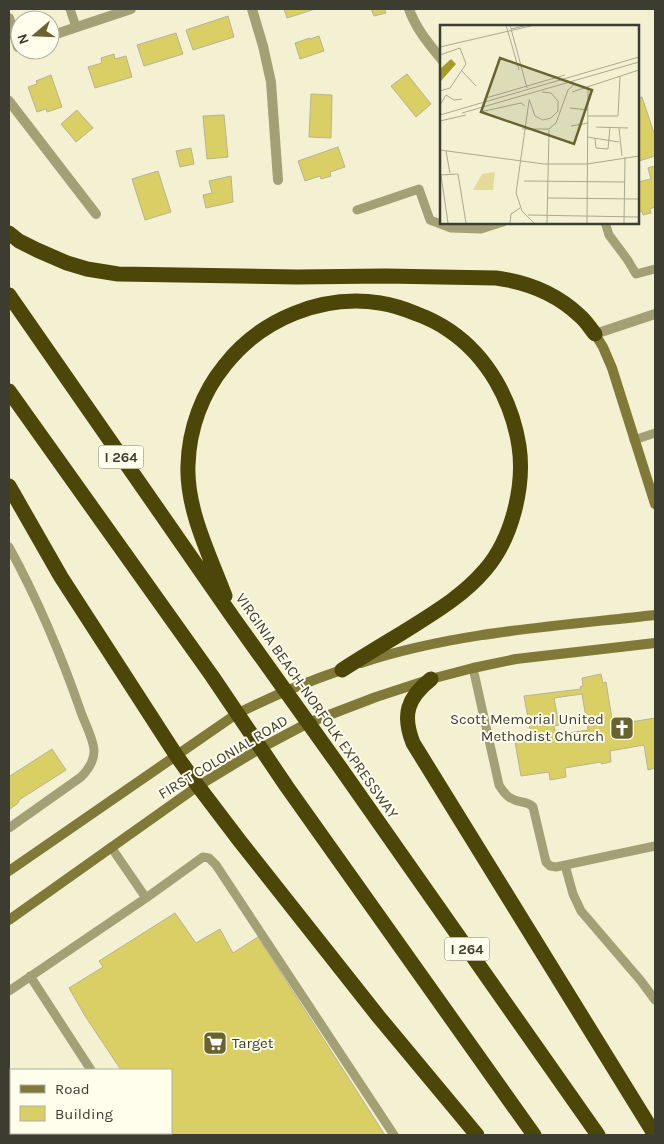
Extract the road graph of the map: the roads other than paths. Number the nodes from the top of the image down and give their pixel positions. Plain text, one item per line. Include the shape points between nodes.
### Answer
1 (70, 9) edge
2 (131, 9) edge
3 (252, 9) edge
4 (409, 9) edge
5 (76, 27) junction
6 (60, 33) edge
7 (440, 58) edge
8 (9, 101) edge
9 (278, 180) dead end
10 (358, 210) dead end
11 (96, 214) dead end
12 (440, 224) edge
13 (440, 224) edge
14 (497, 224) edge
15 (606, 224) edge
16 (9, 233) edge
17 (655, 269) edge
18 (9, 295) edge
19 (655, 314) edge
20 (595, 334) junction
21 (9, 391) edge
22 (655, 433) edge
23 (634, 440) junction
24 (9, 486) edge
25 (655, 504) edge
26 (9, 546) edge
27 (655, 615) edge
28 (234, 619) junction
29 (655, 643) edge
30 (473, 668) junction
31 (342, 670) junction
32 (431, 679) junction
33 (176, 755) junction
34 (198, 786) junction
35 (9, 828) edge
36 (655, 846) edge
37 (111, 847) junction
38 (565, 865) junction
39 (9, 871) edge
40 (146, 898) junction
41 (9, 920) edge
42 (30, 976) junction
43 (9, 991) edge
44 (655, 1000) edge
45 (90, 1069) edge
46 (394, 1135) edge
47 (477, 1135) edge
48 (534, 1135) edge
49 (598, 1135) edge
50 (655, 1135) edge

1 - 5 lane
2 - 5 street
3 - 9 street via 271,82
4 - 7 street via 423,37
5 - 6 street
8 - 11 street
10 - 13 lane via 419,189 430,220
12 - 14 lane via 451,228 481,229
15 - 17 lane via 609,235 636,274
16 - 20 highway via 19,241 67,263 118,274 509,280 553,296 581,317
18 - 28 highway, VIRGINIA BEACH-NORFOLK EXPRESSWAY / I 264
19 - 20 street
20 - 23 main road via 612,368
21 - 48 highway
22 - 23 lane
23 - 25 main road
24 - 33 highway via 61,577
26 - 35 lane via 41,608 94,748 93,759 81,777
27 - 31 main road, FIRST COLONIAL ROAD via 454,640 386,655
28 - 31 highway via 196,520 188,488 190,442 197,414 216,375 246,342 287,316 310,308 334,302 381,303 427,318 450,330 466,344 484,364 506,399 520,454 521,478 516,505 495,557 465,591
28 - 49 highway, VIRGINIA BEACH-NORFOLK EXPRESSWAY / I 264
29 - 30 main road, FIRST COLONIAL ROAD via 516,659
30 - 32 main road, FIRST COLONIAL ROAD
30 - 38 lane via 499,785 512,800 533,806 546,862 556,867
31 - 33 main road, FIRST COLONIAL ROAD via 260,702
32 - 34 main road, FIRST COLONIAL ROAD via 370,698 308,723
32 - 50 highway via 412,699 409,707 408,731 413,743
33 - 34 highway
33 - 39 main road, FIRST COLONIAL ROAD
34 - 37 main road, FIRST COLONIAL ROAD
34 - 47 highway via 378,1016
36 - 38 lane
37 - 40 lane
37 - 41 main road, FIRST COLONIAL ROAD
38 - 44 lane via 581,911
40 - 42 lane
40 - 46 lane via 203,857 209,858
42 - 43 lane
42 - 45 lane

